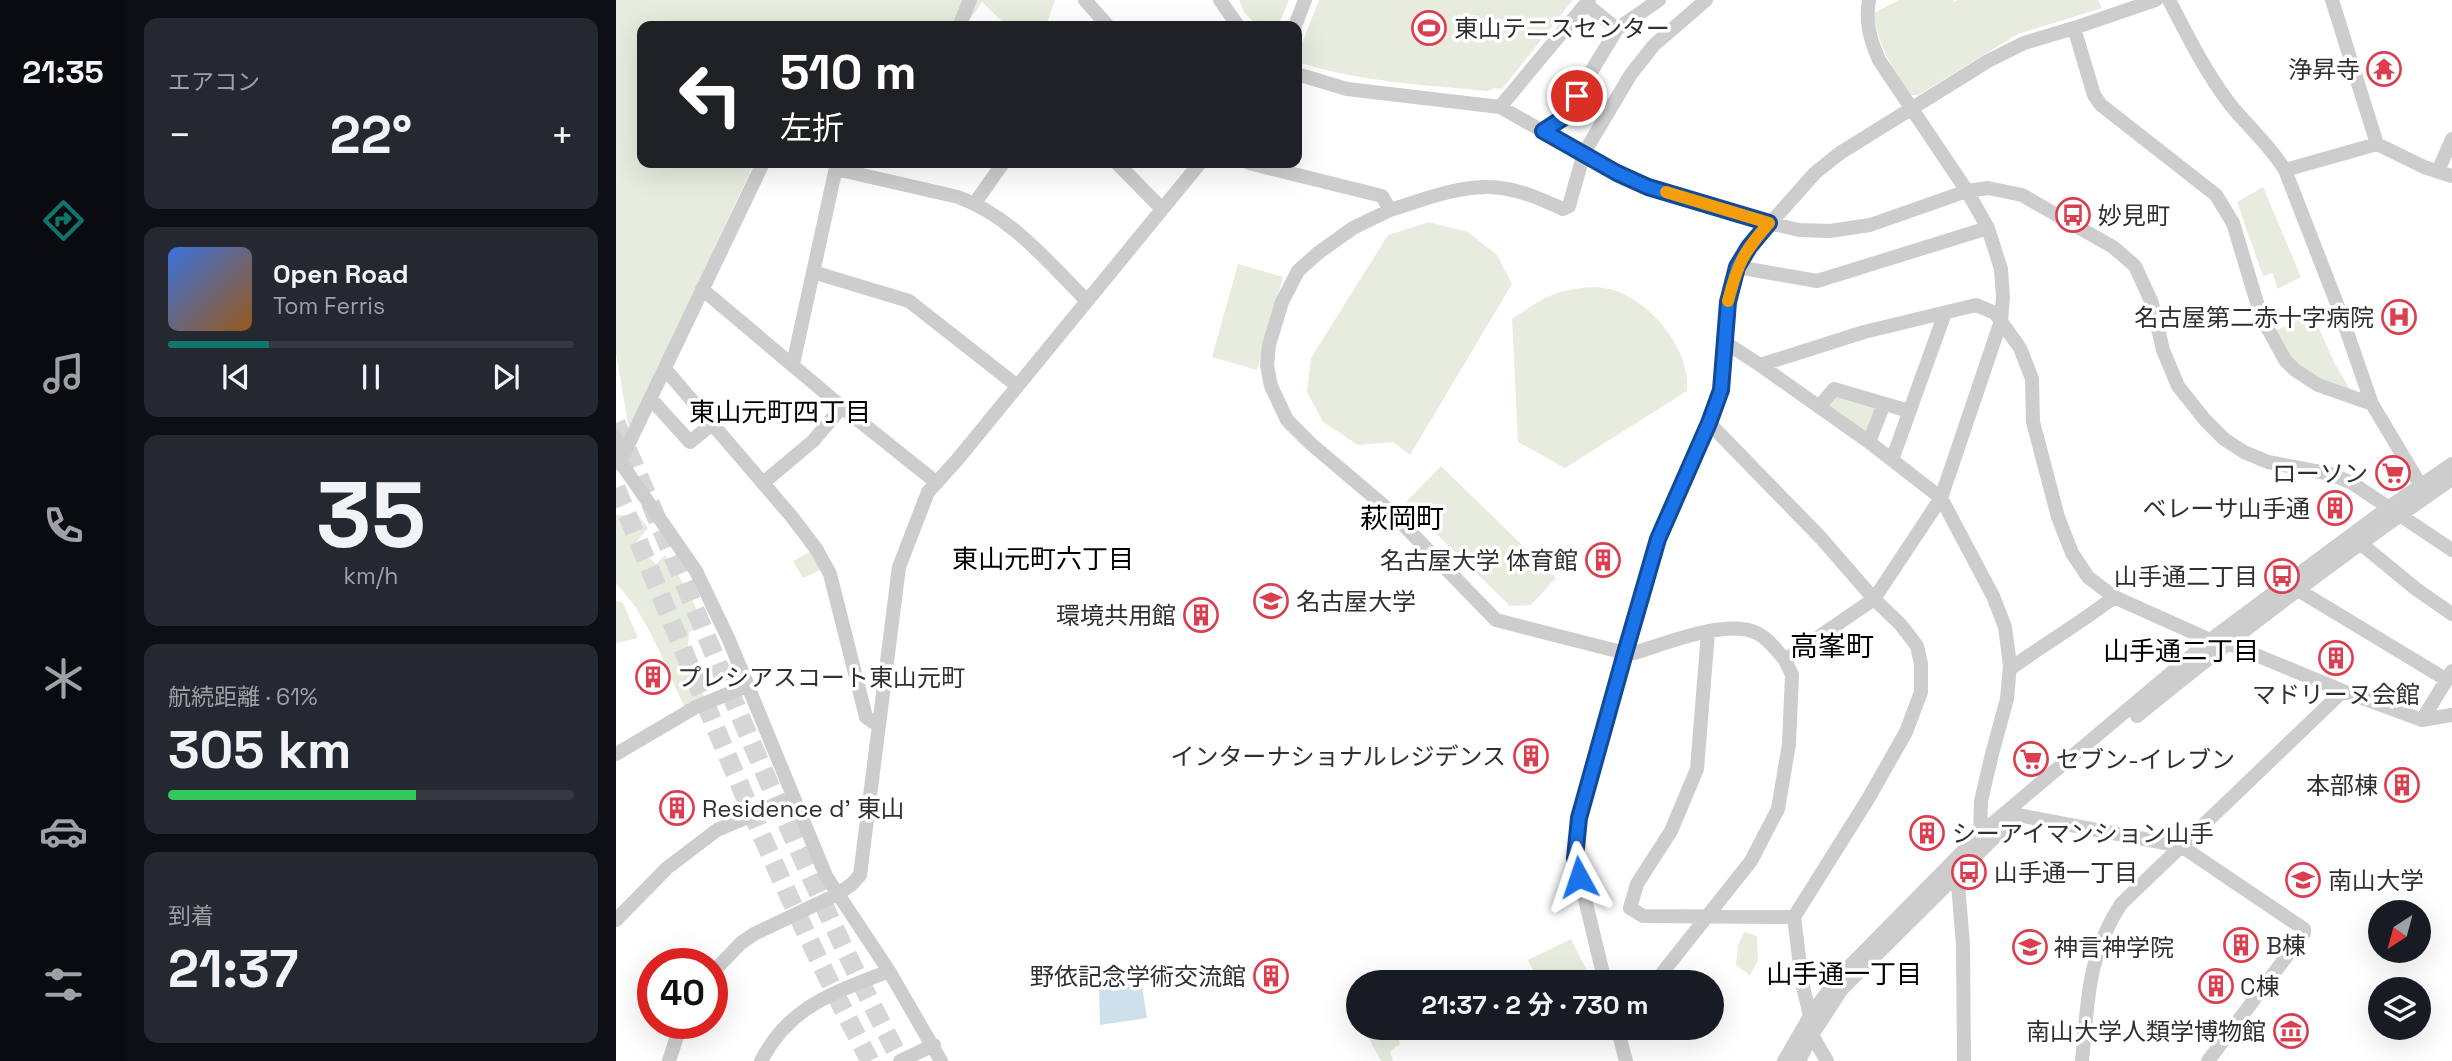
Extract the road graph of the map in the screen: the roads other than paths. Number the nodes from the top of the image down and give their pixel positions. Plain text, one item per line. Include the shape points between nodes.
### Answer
1 (970, 0) edge
2 (1085, 0) edge
3 (1220, 0) edge
4 (1305, 0) edge
5 (1659, 0) edge
6 (1706, 0) edge
7 (1869, 0) edge
8 (2156, 0) edge
9 (2169, 0) edge
10 (2332, 0) edge
11 (1588, 2) edge
12 (961, 21) edge
13 (1104, 21) edge
14 (1235, 21) edge
15 (1297, 21) edge
16 (2074, 28) junction
17 (1617, 29) junction
18 (1302, 76) edge
19 (1500, 107) junction
20 (1910, 108) junction
21 (1543, 131) junction
22 (2452, 139) edge
23 (2377, 144) junction
24 (1584, 153) junction
25 (761, 168) edge
26 (836, 168) edge
27 (844, 168) edge
28 (1000, 168) edge
29 (1122, 168) edge
30 (1196, 168) edge
31 (1269, 168) edge
32 (2284, 170) junction
33 (2445, 174) edge
34 (1967, 191) junction
35 (975, 203) junction
36 (1161, 209) junction
37 (1390, 210) junction
38 (1769, 223) junction
39 (1988, 228) junction
40 (1737, 267) junction
41 (813, 272) junction
42 (702, 289) junction
43 (1087, 300) junction
44 (1945, 313) junction
45 (2001, 321) junction
46 (1723, 341) junction
47 (793, 364) junction
48 (1760, 365) junction
49 (665, 369) junction
50 (1016, 385) junction
51 (651, 399) junction
52 (1884, 404) junction
53 (2372, 404) junction
54 (842, 407) junction
55 (1819, 407) junction
56 (1909, 411) junction
57 (1709, 423) junction
58 (712, 424) junction
59 (616, 438) edge
60 (1868, 442) junction
61 (1892, 460) junction
62 (2452, 464) edge
63 (619, 468) edge
64 (2452, 480) edge
65 (937, 482) junction
66 (763, 483) junction
67 (2421, 486) junction
68 (1941, 498) junction
69 (2394, 511) junction
70 (2360, 543) junction
71 (2452, 550) edge
72 (2298, 590) junction
73 (2114, 597) junction
74 (1874, 599) junction
75 (2452, 614) edge
76 (1708, 632) junction
77 (2210, 640) junction
78 (2227, 643) junction
79 (1625, 653) junction
80 (1785, 660) junction
81 (2010, 669) junction
82 (2449, 676) edge
83 (747, 686) junction
84 (2343, 691) junction
85 (2452, 715) edge
86 (2422, 720) junction
87 (879, 726) junction
88 (616, 754) edge
89 (793, 798) junction
90 (2018, 815) junction
91 (1980, 834) junction
92 (2181, 846) junction
93 (1955, 876) junction
94 (838, 894) junction
95 (1708, 915) junction
96 (1794, 917) junction
97 (616, 920) edge
98 (728, 956) edge
99 (1602, 970) edge
100 (1664, 970) edge
101 (889, 971) junction
102 (1810, 1016) junction
103 (1812, 1035) junction
104 (676, 1039) edge
105 (1620, 1040) edge
106 (934, 1045) junction
107 (668, 1061) edge
108 (761, 1061) edge
109 (900, 1061) edge
110 (941, 1061) edge
111 (1626, 1061) edge
112 (1784, 1061) edge
113 (1798, 1061) edge
114 (1827, 1061) edge
115 (1964, 1061) edge
116 (2082, 1061) edge
117 (2208, 1061) edge

1 - 12 street
2 - 13 street
3 - 14 street
4 - 15 street
5 - 17 street
6 - 24 street via 1654,45
7 - 20 street via 1870,38
8 - 16 street
9 - 32 street via 2212,79
10 - 23 street
11 - 17 street
11 - 19 street
16 - 20 street via 2024,43
16 - 53 street via 2101,105 2216,195 2233,223 2262,316 2285,360 2318,385
17 - 21 street via 1563,118
18 - 19 street via 1347,89
19 - 21 street
20 - 34 street
20 - 38 street via 1815,173
21 - 24 street
22 - 33 street
23 - 32 street
23 - 33 street
24 - 37 street via 1569,206 1563,209 1507,189 1480,187
24 - 38 street via 1648,187
25 - 42 street
26 - 41 street
27 - 35 street
28 - 35 street
29 - 36 street
30 - 36 street
31 - 37 street via 1382,196
32 - 53 street
34 - 38 street via 1854,228 1800,230
34 - 39 street
34 - 69 street via 1988,188 2022,195 2125,255 2145,283 2178,386 2224,439 2268,462 2331,474
35 - 43 street via 1018,233
36 - 43 street
37 - 79 street via 1353,228 1318,253 1298,271 1282,302 1267,365 1287,420 1389,510 1496,620
38 - 40 street
39 - 40 street via 1817,282
39 - 45 street via 2001,269
40 - 46 street
41 - 47 street
41 - 50 street via 909,301
42 - 47 street
42 - 49 street
43 - 50 street
44 - 45 street via 1976,305 1995,313
44 - 48 street via 1864,332
44 - 56 street
45 - 68 street
45 - 73 street via 2020,348 2032,379 2033,422 2072,553 2088,577
46 - 48 street
46 - 57 street via 1721,390
47 - 54 street
48 - 55 street
49 - 51 street
49 - 58 street
50 - 65 street
51 - 58 street via 690,442
51 - 63 street
52 - 55 street via 1834,389
52 - 56 street
52 - 60 street
53 - 67 street
54 - 65 street
54 - 66 street via 813,441
55 - 60 street
56 - 61 street
57 - 74 street via 1821,537
57 - 79 street via 1658,539
58 - 66 street
59 - 63 street
60 - 61 street
61 - 68 street
62 - 67 street
63 - 83 street via 696,571
64 - 69 street
65 - 87 street via 928,492 899,567
66 - 87 street via 817,550 830,574 866,717
67 - 69 street
68 - 74 street
68 - 81 street via 1993,596 2005,627
69 - 70 street
69 - 71 street
69 - 77 street
70 - 72 street
70 - 75 street
72 - 78 street
72 - 82 street
73 - 77 street
73 - 81 street
74 - 80 street
74 - 96 street via 1917,646 1921,692 1906,732
76 - 79 street
76 - 80 street via 1742,629 1757,633
76 - 95 street via 1697,769 1671,831 1637,884 1630,908 1643,916
77 - 91 street
78 - 84 street
78 - 90 street
79 - 99 street via 1579,818 1575,858
80 - 95 street via 1792,675 1778,809 1751,861
81 - 91 street via 2007,699 1981,801
82 - 86 street
83 - 88 street via 696,707
83 - 89 street
84 - 86 street
84 - 92 street
85 - 86 street
87 - 94 street via 860,874
89 - 94 street
89 - 97 street via 717,830 667,868
90 - 92 street
90 - 93 street
91 - 102 street via 1836,979
92 - 116 street via 2121,904 2108,924 2094,957
92 - 117 street via 2304,929
93 - 103 street via 1842,989
93 - 115 street via 1963,945
94 - 98 street via 754,934
94 - 101 street
95 - 96 street
95 - 100 street
96 - 102 street
101 - 106 street
101 - 108 street via 802,1010
102 - 112 street
103 - 113 street
103 - 114 street
104 - 107 street
105 - 111 street
106 - 109 street
106 - 110 street

